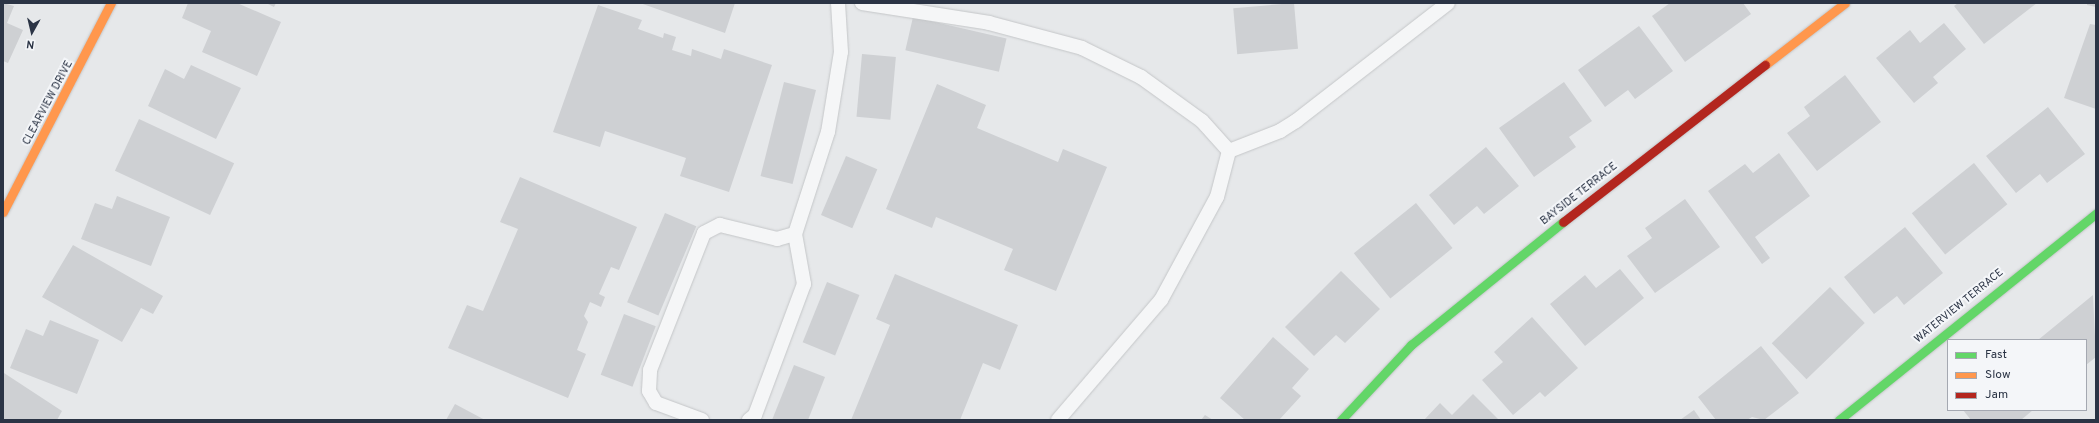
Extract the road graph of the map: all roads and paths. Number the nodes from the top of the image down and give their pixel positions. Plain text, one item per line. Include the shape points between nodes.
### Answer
1 (111, 3) edge
2 (838, 3) edge
3 (862, 3) edge
4 (1448, 3) edge
5 (1845, 3) edge
6 (1229, 151) junction
7 (3, 212) edge
8 (2096, 213) edge
9 (795, 234) junction
10 (1068, 414) edge
11 (702, 420) edge
12 (749, 420) edge
13 (1058, 420) edge
14 (1342, 420) edge
15 (1839, 420) edge

1 - 7 street, CLEARVIEW DRIVE
2 - 9 lane via 840,52 829,125
3 - 6 lane via 989,23 1082,48 1141,77 1202,121
4 - 6 lane via 1280,132
5 - 14 street, BAYSIDE TERRACE via 1467,296 1411,345
6 - 10 lane via 1217,197 1160,300
8 - 15 street, WATERVIEW TERRACE
9 - 11 lane via 777,239 720,225 704,233 650,370 648,391 656,403
9 - 12 lane via 804,284 755,415
10 - 13 lane

